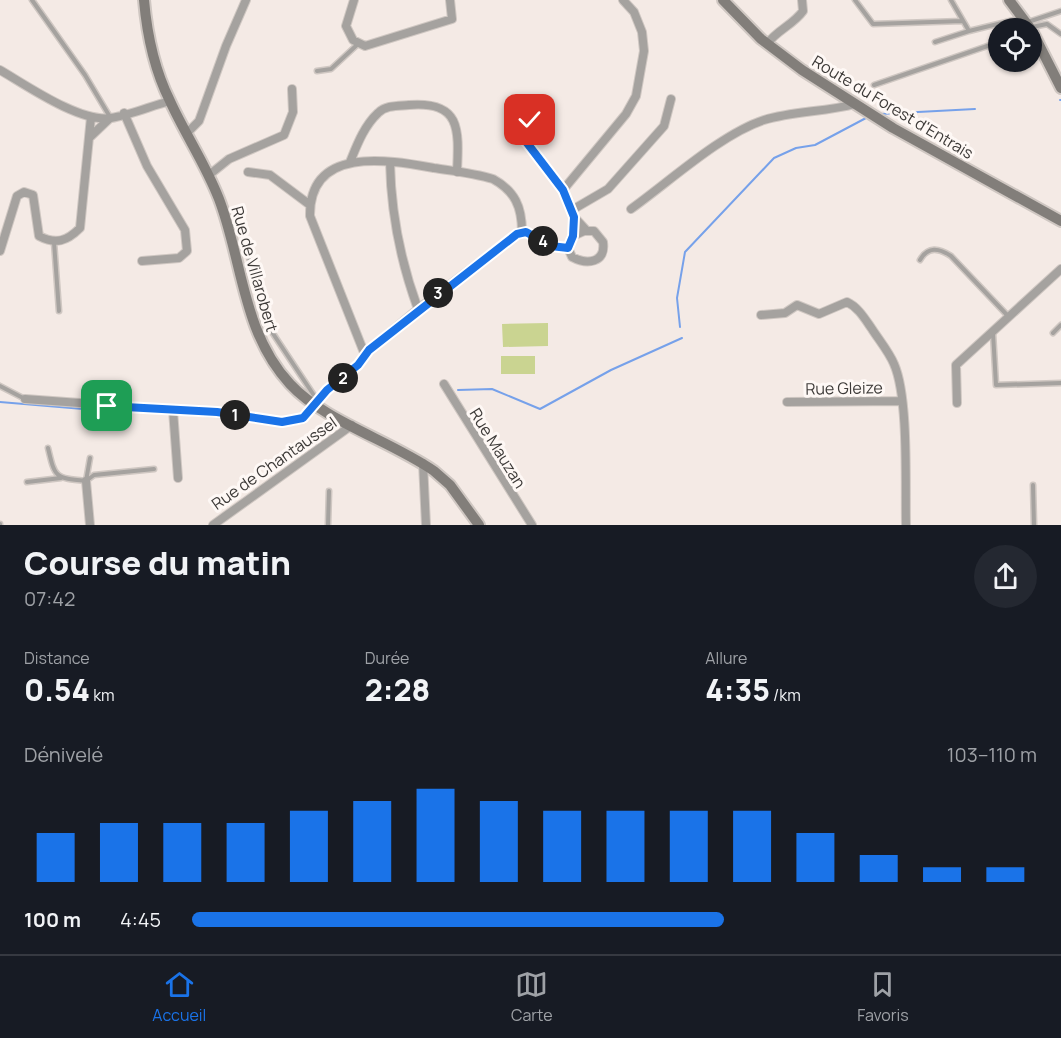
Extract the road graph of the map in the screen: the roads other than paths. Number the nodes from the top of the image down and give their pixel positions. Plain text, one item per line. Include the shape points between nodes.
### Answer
1 (32, 0) edge
2 (144, 0) edge
3 (246, 0) edge
4 (354, 0) edge
5 (450, 0) edge
6 (623, 0) edge
7 (723, 0) edge
8 (802, 0) edge
9 (855, 0) edge
10 (951, 0) edge
11 (1009, 0) edge
12 (1061, 11) edge
13 (1022, 18) edge
14 (1042, 20) edge
15 (962, 21) junction
16 (1042, 25) edge
17 (988, 29) edge
18 (969, 31) junction
19 (1061, 34) edge
20 (935, 42) dead end
21 (358, 44) junction
22 (767, 44) junction
23 (988, 46) edge
24 (1042, 52) edge
25 (0, 70) edge
26 (317, 71) dead end
27 (874, 86) dead end
28 (1061, 88) edge
29 (292, 89) dead end
30 (671, 99) dead end
31 (170, 101) junction
32 (547, 102) dead end
33 (855, 104) junction
34 (124, 113) junction
35 (92, 117) junction
36 (110, 118) junction
37 (187, 133) junction
38 (90, 137) junction
39 (350, 162) junction
40 (390, 162) junction
41 (248, 172) dead end
42 (457, 172) junction
43 (208, 175) junction
44 (563, 190) junction
45 (309, 205) junction
46 (631, 209) dead end
47 (573, 213) junction
48 (1061, 221) edge
49 (586, 230) junction
50 (522, 232) junction
51 (573, 236) junction
52 (54, 242) junction
53 (568, 248) junction
54 (0, 251) edge
55 (920, 260) dead end
56 (142, 261) dead end
57 (1061, 268) edge
58 (418, 309) junction
59 (59, 311) dead end
60 (761, 315) dead end
61 (1008, 316) junction
62 (1061, 325) edge
63 (992, 329) junction
64 (1053, 333) dead end
65 (364, 355) junction
66 (1061, 383) edge
67 (444, 384) dead end
68 (0, 386) edge
69 (25, 399) joint
70 (901, 401) junction
71 (316, 402) junction
72 (787, 402) dead end
73 (957, 403) dead end
74 (173, 410) junction
75 (352, 425) junction
76 (48, 448) dead end
77 (90, 458) dead end
78 (423, 463) junction
79 (154, 469) dead end
80 (61, 478) junction
81 (178, 478) dead end
82 (86, 481) junction
83 (27, 482) dead end
84 (1033, 485) dead end
85 (329, 491) dead end
86 (90, 525) edge
87 (213, 525) edge
88 (328, 525) edge
89 (426, 525) edge
90 (479, 525) edge
91 (532, 525) edge
92 (906, 525) edge
93 (1034, 525) edge

1 - 36 lane
2 - 31 main road, Rue de Villarobert via 154,62
3 - 37 street via 199,121
4 - 21 street via 346,26
5 - 21 street via 452,19 375,44
6 - 44 street via 634,12 642,32 644,51 636,96 626,114
7 - 22 main road, Route du Forest d'Entrais
8 - 22 street via 803,11 798,18 774,34
9 - 15 lane via 873,24
10 - 15 lane
11 - 13 main road
12 - 14 lane
15 - 18 lane
16 - 19 lane
17 - 18 lane
18 - 20 lane
21 - 26 lane via 331,69
22 - 33 main road, Route du Forest d'Entrais
23 - 27 lane
24 - 28 main road
25 - 35 street
29 - 43 street via 293,111 284,135 229,159
30 - 47 street via 664,126 608,189
31 - 34 street
31 - 37 main road, Rue de Villarobert
32 - 44 street via 538,116 524,124 524,139
33 - 46 street via 780,116 750,126
33 - 48 main road, Route du Forest d'Entrais
34 - 36 street
34 - 56 street via 147,166 185,230 187,251 179,258
35 - 36 street
35 - 38 street
36 - 38 street
37 - 43 main road, Rue de Villarobert
38 - 52 street via 80,228 69,239
39 - 40 street
39 - 42 street via 360,139 382,110 433,104 450,114 454,122
39 - 45 street via 325,176
40 - 42 street
40 - 58 street via 398,244
41 - 45 street via 270,175
42 - 50 street via 493,179 508,189 517,201
43 - 71 main road, Rue de Villarobert via 228,226 255,331 291,386
44 - 47 street
45 - 65 street via 312,225
47 - 49 street
47 - 51 street
49 - 51 street
49 - 53 street via 594,231 603,242 603,252 597,260 579,261
50 - 53 street via 551,246
50 - 58 street
51 - 53 street
52 - 54 street via 39,236 33,195 24,192 16,196
52 - 59 lane
55 - 61 lane via 924,253 934,249 951,256
57 - 61 street
58 - 65 street
60 - 70 street via 785,313 794,306 819,314 848,302 854,305 894,363
61 - 63 street
62 - 64 lane
63 - 66 lane via 996,385
63 - 73 street via 956,365
65 - 71 street via 350,373
67 - 91 street, Rue Mauzan
68 - 69 lane
69 - 74 street
70 - 72 street, Rue Gleize
70 - 92 street
71 - 74 street via 303,418 291,422
71 - 75 main road, Rue de Villarobert
74 - 81 street
75 - 78 main road, Rue de Villarobert
75 - 87 street, Rue de Chantaussel
76 - 80 lane via 54,473
77 - 82 lane
78 - 89 street
78 - 90 main road, Rue de Villarobert via 450,485
79 - 82 lane via 94,475
80 - 82 lane
80 - 83 lane
82 - 86 street
84 - 93 lane
85 - 88 lane

